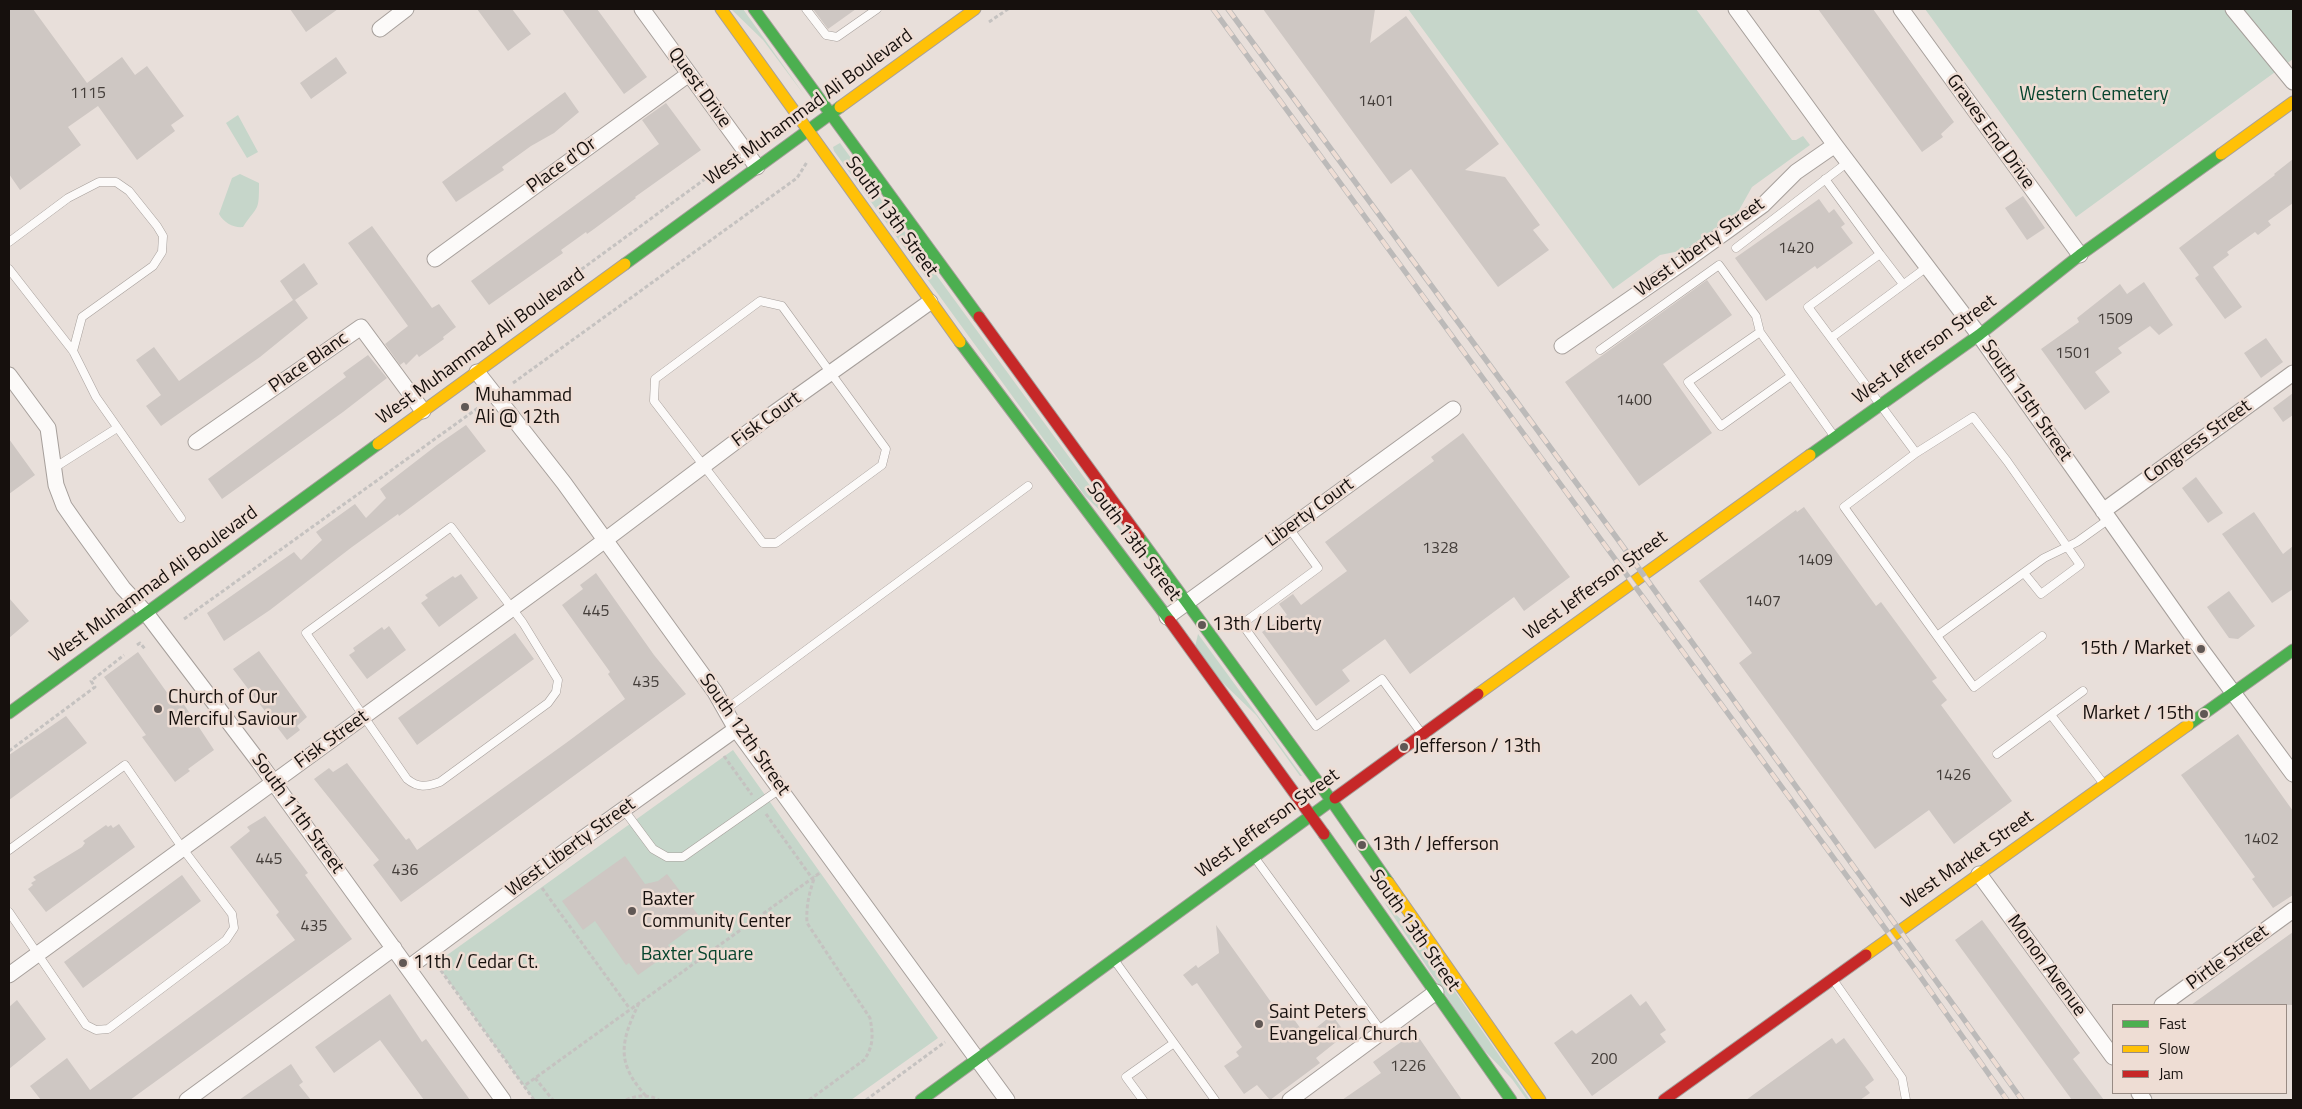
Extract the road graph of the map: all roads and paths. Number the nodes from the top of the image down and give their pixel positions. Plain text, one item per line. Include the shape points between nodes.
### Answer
1 (406, 9) edge
2 (642, 9) edge
3 (721, 9) edge
4 (754, 9) edge
5 (806, 9) edge
6 (878, 9) edge
7 (975, 9) edge
8 (1736, 9) edge
9 (1901, 9) edge
10 (2233, 9) edge
11 (380, 30) dead end
12 (689, 74) junction
13 (2293, 82) edge
14 (2293, 102) edge
15 (831, 113) junction
16 (807, 131) junction
17 (1835, 145) junction
18 (744, 150) junction
19 (808, 160) dead end
20 (1848, 162) junction
21 (757, 168) junction
22 (1825, 180) junction
23 (9, 242) edge
24 (1736, 248) dead end
25 (1880, 254) junction
26 (2080, 255) junction
27 (435, 259) dead end
28 (1927, 266) junction
29 (9, 269) edge
30 (569, 279) dead end
31 (1903, 284) junction
32 (930, 302) junction
33 (1760, 332) junction
34 (1979, 335) junction
35 (489, 337) dead end
36 (1831, 338) junction
37 (1562, 346) dead end
38 (1600, 350) dead end
39 (73, 351) junction
40 (445, 368) dead end
41 (477, 372) junction
42 (2293, 373) edge
43 (830, 374) junction
44 (9, 375) edge
45 (1791, 376) junction
46 (513, 383) dead end
47 (1881, 404) junction
48 (478, 408) dead end
49 (1453, 409) dead end
50 (423, 411) junction
51 (117, 428) junction
52 (1835, 437) junction
53 (196, 442) dead end
54 (1916, 453) junction
55 (703, 466) junction
56 (54, 468) junction
57 (1028, 486) dead end
58 (2106, 515) junction
59 (181, 518) dead end
60 (1289, 528) junction
61 (604, 539) junction
62 (2067, 547) junction
63 (2024, 573) junction
64 (1186, 602) junction
65 (512, 609) junction
66 (146, 612) junction
67 (1167, 617) junction
68 (184, 619) dead end
69 (1937, 636) junction
70 (2042, 636) dead end
71 (133, 648) dead end
72 (145, 649) dead end
73 (2293, 650) edge
74 (126, 654) dead end
75 (2083, 691) dead end
76 (2234, 693) junction
77 (725, 710) junction
78 (9, 713) edge
79 (2050, 715) junction
80 (364, 717) junction
81 (736, 729) junction
82 (1422, 734) junction
83 (9, 751) edge
84 (1997, 754) dead end
85 (2293, 774) edge
86 (274, 783) junction
87 (2104, 785) junction
88 (780, 789) junction
89 (1331, 800) junction
90 (624, 810) junction
91 (1311, 815) junction
92 (183, 849) junction
93 (9, 850) edge
94 (1254, 856) junction
95 (823, 870) dead end
96 (1979, 874) junction
97 (815, 876) junction
98 (541, 888) dead end
99 (2293, 910) edge
100 (9, 912) edge
101 (394, 948) junction
102 (36, 954) junction
103 (1113, 959) junction
104 (436, 964) dead end
105 (408, 968) junction
106 (9, 975) edge
107 (1833, 979) junction
108 (1436, 992) junction
109 (639, 1003) junction
110 (2163, 1004) edge
111 (630, 1009) junction
112 (1382, 1032) junction
113 (940, 1034) dead end
114 (1174, 1043) junction
115 (2111, 1048) edge
116 (977, 1059) junction
117 (535, 1078) junction
118 (524, 1086) junction
119 (646, 1096) junction
120 (186, 1100) edge
121 (504, 1100) edge
122 (534, 1100) edge
123 (554, 1100) edge
124 (626, 1100) edge
125 (659, 1100) edge
126 (809, 1100) edge
127 (866, 1100) edge
128 (920, 1100) edge
129 (1007, 1100) edge
130 (1143, 1100) edge
131 (1215, 1100) edge
132 (1290, 1100) edge
133 (1511, 1100) edge
134 (1540, 1100) edge
135 (1664, 1100) edge
136 (1906, 1100) edge

1 - 11 street
2 - 12 street, Quest Drive
3 - 16 street, South 13th Street
4 - 15 street, South 13th Street
5 - 6 lane via 826,35 837,37
7 - 15 street, West Muhammad Ali Boulevard
8 - 17 street, South 15th Street
9 - 26 street, Graves End Drive
10 - 13 street
12 - 18 street, Quest Drive
12 - 27 street, Place d'Or
14 - 26 street, West Jefferson Street
15 - 16 street, West Muhammad Ali Boulevard
15 - 64 street, South 13th Street
16 - 21 street, West Muhammad Ali Boulevard
16 - 32 street, South 13th Street
17 - 20 street, South 15th Street
17 - 37 street, West Liberty Street via 1796,172 1763,204
18 - 21 street, Quest Drive
18 - 30 path
19 - 46 path via 797,178
20 - 22 lane
20 - 28 street, South 15th Street
21 - 41 street, West Muhammad Ali Boulevard
22 - 24 lane
22 - 25 lane
23 - 39 lane via 68,198 99,182 116,182 129,191 163,236 162,252 153,266 82,317
25 - 31 lane
25 - 36 lane via 1808,307
26 - 34 street, West Jefferson Street
28 - 31 lane
28 - 34 street, South 15th Street
29 - 39 lane
31 - 36 lane
32 - 43 street, Fisk Court
32 - 67 street, South 13th Street
33 - 38 lane via 1756,316 1720,265
33 - 45 lane
33 - 45 lane via 1688,382 1721,426
34 - 47 street, West Jefferson Street
34 - 58 street, South 15th Street
35 - 40 path
36 - 47 lane
39 - 51 lane via 88,383
41 - 50 street, West Muhammad Ali Boulevard
41 - 61 street, South 12th Street
42 - 58 street, Congress Street
43 - 55 street, Fisk Court
43 - 55 lane via 782,306 760,301 655,379 654,401
43 - 55 lane via 886,449 882,465 784,538 776,543 764,543
44 - 56 street, South 11th Street via 48,428
45 - 52 lane
47 - 52 street, West Jefferson Street
47 - 54 lane
48 - 68 path
49 - 60 street, Liberty Court
50 - 53 street, Place Blanc via 360,326
50 - 66 street, West Muhammad Ali Boulevard
51 - 56 lane
51 - 59 lane
52 - 82 street, West Jefferson Street
54 - 62 lane via 1973,418
54 - 69 lane via 1844,507
55 - 61 street, Fisk Court
56 - 66 street, South 11th Street via 64,506 123,588
57 - 77 lane
58 - 62 lane
58 - 76 street, South 15th Street
60 - 64 street, Liberty Court
60 - 82 lane via 1318,568 1242,624 1316,726 1382,679
61 - 65 street, Fisk Street
61 - 77 street, South 12th Street
62 - 63 lane
62 - 63 lane via 2080,565 2041,594
63 - 69 lane
64 - 67 street, Liberty Court
64 - 89 street, South 13th Street
65 - 80 street, Fisk Street
65 - 80 lane via 551,664 558,680 556,692 548,703 493,744 440,782 426,787 407,779
65 - 80 lane via 451,527 306,632
66 - 78 street, West Muhammad Ali Boulevard
66 - 86 street, South 11th Street
67 - 91 street, South 13th Street
69 - 70 lane via 1974,687
71 - 72 path via 140,643
73 - 76 street, West Market Street
74 - 83 path via 91,681 94,687
75 - 79 lane
76 - 85 street, South 15th Street
76 - 87 street, West Market Street
77 - 81 street, South 12th Street
79 - 84 lane
79 - 87 lane
80 - 86 street, Fisk Street
81 - 88 street, South 12th Street
81 - 90 street, West Liberty Street
82 - 89 street, West Jefferson Street
86 - 92 street, Fisk Street
86 - 101 street, South 11th Street
87 - 96 street, West Market Street
88 - 90 lane via 683,857 667,857 653,849
88 - 116 street, South 12th Street
89 - 91 street, West Jefferson Street
89 - 134 street, South 13th Street
90 - 105 street, West Liberty Street
91 - 94 street, West Jefferson Street
91 - 108 street, South 13th Street
92 - 93 lane via 125,765
92 - 102 street, Fisk Street
92 - 102 lane via 232,914 234,928 226,940 108,1029 96,1030 86,1025
94 - 103 street, West Jefferson Street
94 - 112 lane
95 - 97 path
96 - 107 street, West Market Street
96 - 115 street, Monon Avenue
97 - 109 path
97 - 126 path via 808,894 807,923 870,1018 873,1032 871,1051 864,1060
98 - 111 path
99 - 110 street, Pirtle Street
100 - 102 lane
101 - 105 street, South 11th Street
101 - 120 street
102 - 106 street, Fisk Street
103 - 114 lane
103 - 116 street, West Jefferson Street
104 - 118 path
105 - 121 street, South 11th Street
107 - 135 street, West Market Street
107 - 136 lane via 1902,1078
108 - 112 street
108 - 133 street, South 13th Street
109 - 111 path
109 - 119 path via 626,1030 624,1054 632,1076
111 - 117 path
112 - 132 street
113 - 127 path via 946,1042
114 - 130 lane via 1126,1077
114 - 131 lane
116 - 128 street, West Jefferson Street
116 - 129 street, South 12th Street
117 - 118 path
117 - 123 path
118 - 122 path
119 - 124 path
119 - 125 path

